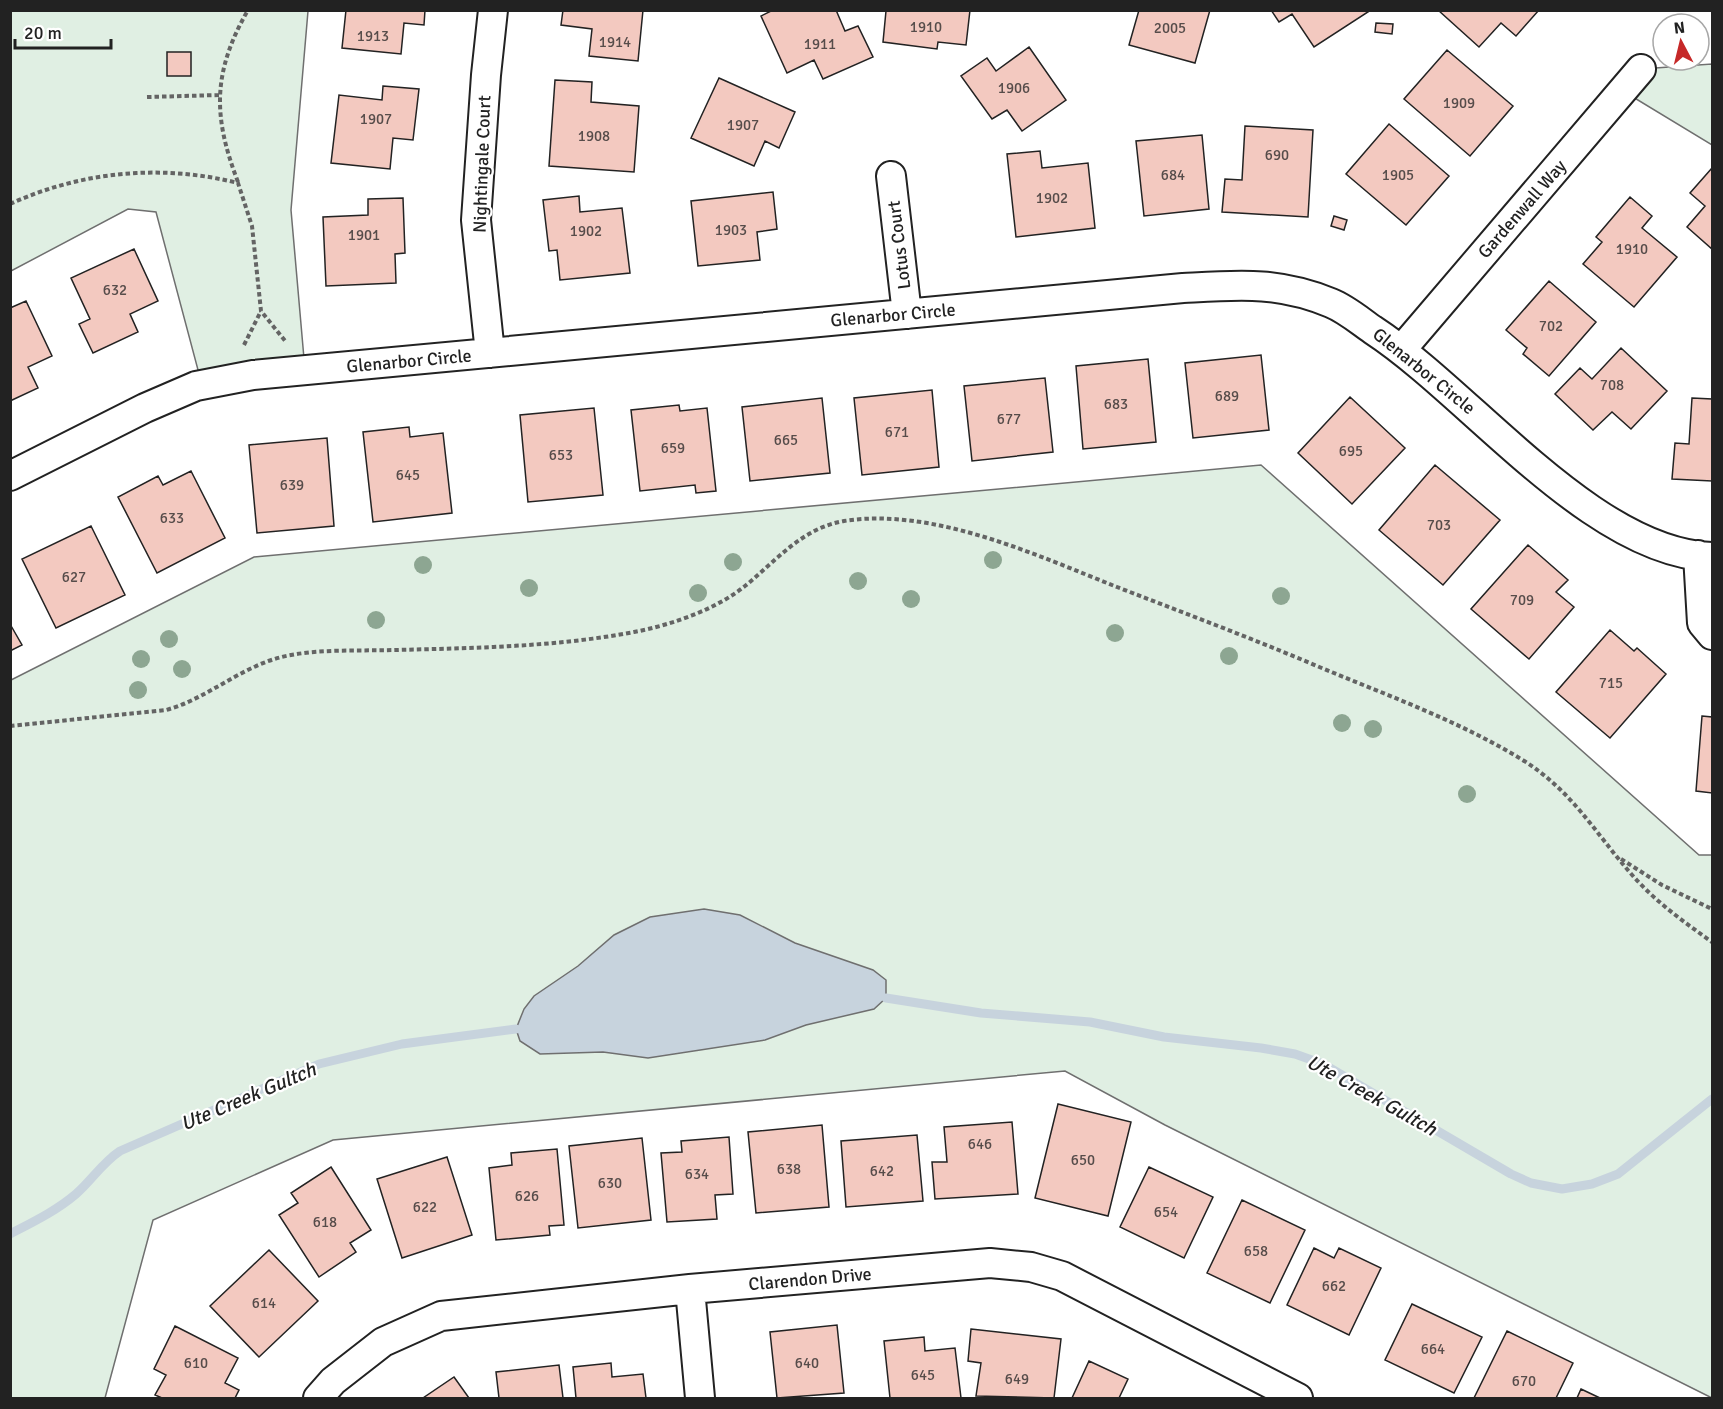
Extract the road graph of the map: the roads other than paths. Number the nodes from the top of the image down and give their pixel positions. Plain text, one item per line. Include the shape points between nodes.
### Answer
1 (493, 10) edge
2 (1641, 69) dead end
3 (891, 176) dead end
4 (907, 314) junction
5 (1402, 349) junction
6 (490, 353) junction
7 (10, 476) edge
8 (1705, 556) edge
9 (1713, 634) edge
10 (690, 1289) junction
11 (318, 1398) edge
12 (700, 1398) edge
13 (1298, 1398) edge

1 - 6 street, Nightingale Court via 476,220
2 - 5 street, Gardenwall Way
3 - 4 street, Lotus Court
4 - 5 street, Glenarbor Circle via 1259,284 1333,304
4 - 6 street, Glenarbor Circle
5 - 8 street, Glenarbor Circle via 1574,498 1642,539
6 - 7 street, Glenarbor Circle via 253,375 196,386
8 - 9 street via 1702,623
10 - 11 street, Clarendon Drive via 441,1316 383,1342 333,1381
10 - 12 street
10 - 13 street, Clarendon Drive via 990,1263 1031,1267 1062,1276

